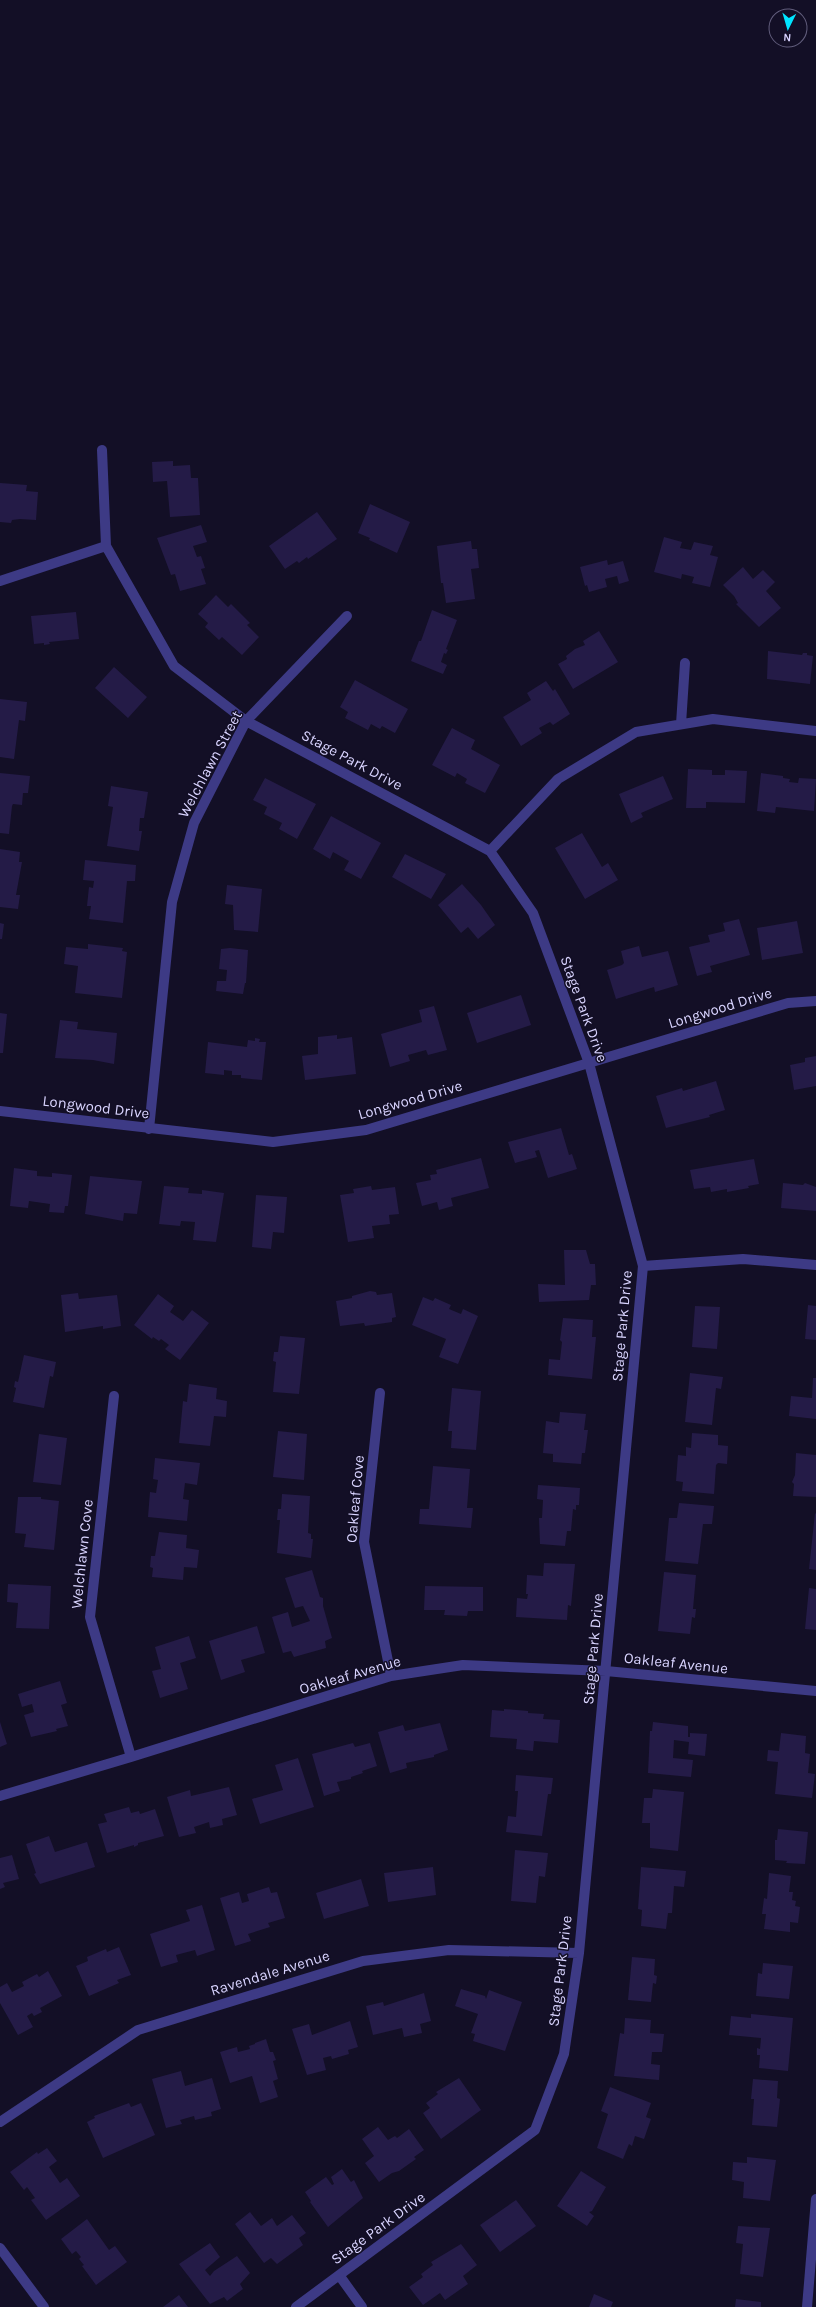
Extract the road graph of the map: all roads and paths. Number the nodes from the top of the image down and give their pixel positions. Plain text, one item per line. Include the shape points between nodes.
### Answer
1 (102, 450) dead end
2 (106, 546) junction
3 (0, 581) edge
4 (347, 616) dead end
5 (685, 663) dead end
6 (246, 721) junction
7 (682, 724) junction
8 (816, 731) edge
9 (490, 851) junction
10 (816, 1001) edge
11 (589, 1064) junction
12 (0, 1111) edge
13 (150, 1129) junction
14 (816, 1265) edge
15 (643, 1266) junction
16 (380, 1394) dead end
17 (114, 1396) dead end
18 (606, 1671) junction
19 (391, 1676) junction
20 (816, 1691) edge
21 (131, 1757) junction
22 (0, 1796) edge
23 (579, 1953) junction
24 (0, 2122) edge
25 (816, 2199) edge
26 (815, 2226) edge
27 (0, 2248) edge
28 (338, 2275) junction
29 (44, 2307) edge
30 (296, 2307) edge
31 (362, 2307) edge
32 (807, 2307) edge

1 - 2 street, Stage Park Drive
2 - 3 street
2 - 6 street, Stage Park Drive via 174,666
4 - 6 street, Welchlawn Street
5 - 7 street
6 - 9 street, Stage Park Drive
6 - 13 street, Welchlawn Street via 194,823 172,902
7 - 8 street via 713,719
7 - 9 street via 636,732 558,779
9 - 11 street, Stage Park Drive via 533,914
10 - 11 street, Longwood Drive via 788,1003
11 - 13 street, Longwood Drive via 366,1130 273,1142
11 - 15 street, Stage Park Drive
12 - 13 street, Longwood Drive
14 - 15 street via 743,1259
15 - 18 street, Stage Park Drive
16 - 19 street, Oakleaf Cove via 364,1542
17 - 21 street, Welchlawn Cove via 90,1617
18 - 19 street, Oakleaf Avenue via 463,1665
18 - 20 street, Oakleaf Avenue
18 - 23 street, Stage Park Drive
19 - 21 street, Oakleaf Avenue
21 - 22 street, Oakleaf Avenue
23 - 24 street, Ravendale Avenue via 449,1950 363,1961 138,2030
23 - 28 street, Stage Park Drive via 564,2054 535,2130
25 - 26 street
26 - 32 street
27 - 29 street
28 - 30 street, Stage Park Drive
28 - 31 street

